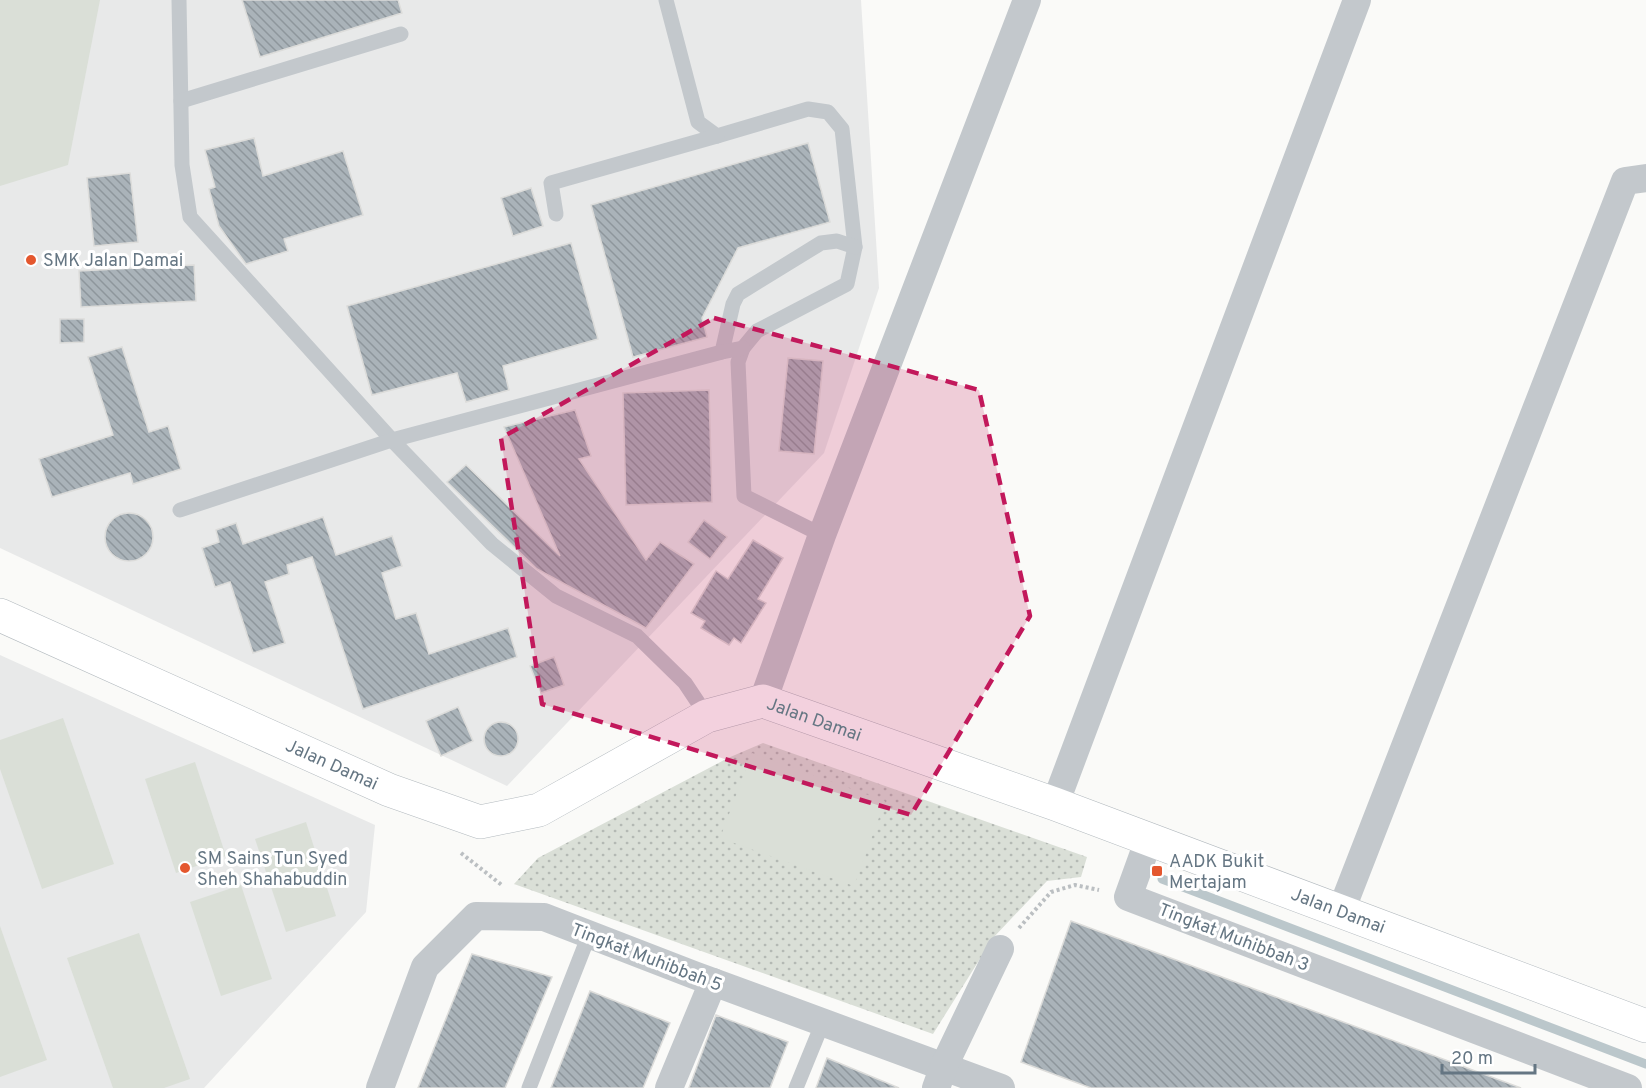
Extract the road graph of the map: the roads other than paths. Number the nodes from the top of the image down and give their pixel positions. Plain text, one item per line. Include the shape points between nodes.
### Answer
1 (179, 0) edge
2 (666, 0) edge
3 (1027, 0) edge
4 (1357, 0) edge
5 (402, 34) dead end
6 (180, 101) junction
7 (717, 136) junction
8 (1646, 178) edge
9 (556, 214) dead end
10 (855, 247) junction
11 (743, 348) junction
12 (722, 352) junction
13 (392, 440) junction
14 (180, 510) dead end
15 (822, 535) junction
16 (0, 615) edge
17 (763, 701) junction
18 (707, 716) junction
19 (1055, 804) junction
20 (1149, 839) junction
21 (1341, 911) junction
22 (589, 935) junction
23 (1000, 949) road end
24 (713, 982) junction
25 (823, 1022) junction
26 (1645, 1023) edge
27 (940, 1077) edge
28 (380, 1088) edge
29 (529, 1088) edge
30 (669, 1088) edge
31 (796, 1088) edge
32 (1001, 1088) edge
33 (1628, 1088) edge

1 - 6 lane
2 - 7 lane via 698,122
3 - 15 street
4 - 19 street
5 - 6 lane
6 - 13 lane via 182,165 190,217
7 - 9 lane via 551,183
7 - 10 lane via 808,109 828,112 842,129
8 - 21 street via 1625,182
10 - 11 lane via 847,284 757,331
10 - 12 lane via 837,241 822,243 738,294
11 - 12 lane
11 - 15 lane via 738,362 744,496
12 - 13 lane
13 - 14 lane
13 - 18 lane via 492,544 556,596 637,636 685,683
15 - 17 street
16 - 18 main road, Jalan Damai via 389,790 480,822 539,810
17 - 18 main road, Jalan Damai
17 - 19 main road, Jalan Damai
19 - 20 main road, Jalan Damai
20 - 21 main road, Jalan Damai
20 - 33 street, Tingkat Muhibbah 3 via 1128,897
21 - 26 main road, Jalan Damai
22 - 24 street, Tingkat Muhibbah 5
22 - 28 street, Tingkat Muhibbah 5 via 544,917 476,916 425,967
22 - 29 lane
23 - 27 street
24 - 25 street, Tingkat Muhibbah 5
24 - 30 street
25 - 27 street, Tingkat Muhibbah 5
25 - 31 lane
27 - 32 street, Tingkat Muhibbah 5

